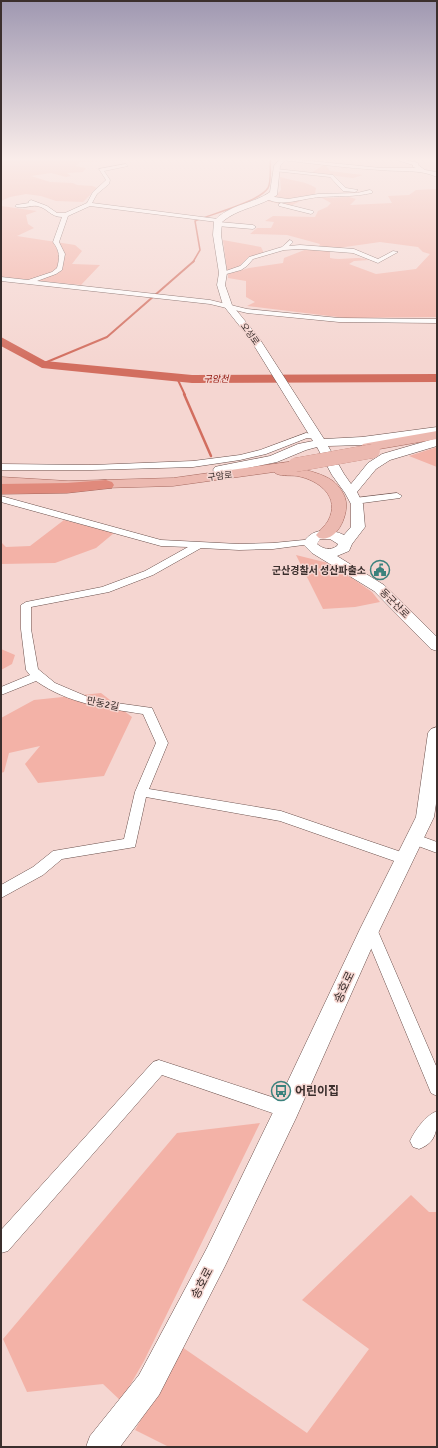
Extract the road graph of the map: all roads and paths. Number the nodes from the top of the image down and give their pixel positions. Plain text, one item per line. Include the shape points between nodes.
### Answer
1 (61, 226) edge
2 (217, 226) edge
3 (243, 226) edge
4 (253, 227) dead end
5 (290, 241) dead end
6 (284, 248) junction
7 (395, 252) dead end
8 (223, 273) junction
9 (1, 279) edge
10 (24, 282) junction
11 (228, 305) junction
12 (437, 321) edge
13 (437, 430) edge
14 (437, 435) edge
15 (318, 440) junction
16 (437, 442) edge
17 (370, 449) junction
18 (293, 463) junction
19 (1, 467) edge
20 (219, 470) junction
21 (254, 472) junction
22 (1, 474) edge
23 (338, 475) junction
24 (1, 481) edge
25 (106, 485) junction
26 (1, 489) edge
27 (353, 496) junction
28 (397, 496) dead end
29 (1, 499) edge
30 (358, 527) junction
31 (324, 537) junction
32 (197, 546) junction
33 (343, 547) junction
34 (347, 568) junction
35 (437, 646) edge
36 (37, 676) junction
37 (1, 691) edge
38 (437, 733) edge
39 (141, 792) junction
40 (437, 848) edge
41 (410, 849) junction
42 (1, 892) edge
43 (370, 929) junction
44 (437, 1088) edge
45 (287, 1110) junction
46 (437, 1119) edge
47 (419, 1141) dead end
48 (1, 1244) edge
49 (101, 1447) edge

1 - 10 street via 56,242 62,249 60,269 36,280
2 - 8 main road, 오성로
3 - 4 street
5 - 6 street
6 - 7 street via 354,251 378,261
6 - 8 street via 251,258 246,265 235,271
8 - 11 main road, 오성로 via 221,285
9 - 10 street
10 - 11 street
11 - 12 street via 247,311 339,320
11 - 15 main road, 오성로 via 254,338
13 - 15 main road via 362,441
14 - 17 main road, 구암로
15 - 19 street via 306,435 252,455 214,462 152,466
15 - 20 main road via 273,459
15 - 23 main road, 오성로
16 - 17 main road, 구암로
16 - 27 main road via 386,457 372,466
17 - 18 main road, 구암로, bridge
18 - 20 main road, 구암로
18 - 21 main road, 구암로
20 - 22 main road, 구암로 via 72,478
21 - 25 main road, 구암로 via 173,482
21 - 31 main road via 290,470 319,479 328,485 337,494 340,505
23 - 27 main road, 오성로
23 - 31 main road via 346,495 345,503
24 - 25 main road, 구암로
25 - 26 highway
27 - 28 street
27 - 30 main road, 오성로 via 358,514
29 - 32 street via 161,543
30 - 31 main road
30 - 33 main road
31 - 32 street via 273,546
31 - 33 main road via 335,536 343,540
31 - 33 main road via 332,553
31 - 34 main road, 동군산로
32 - 36 street via 149,573 105,590 26,605 26,629 32,670
33 - 34 main road
34 - 35 main road, 동군산로 via 379,588
36 - 37 street
36 - 39 street, 만동2길 via 51,686 92,703 148,711 162,743
38 - 41 main road, 송호로 via 425,817
39 - 41 street via 281,816
39 - 42 street, 만동2길 via 130,843 58,855
40 - 41 street
41 - 43 main road, 송호로
43 - 44 street
43 - 45 main road, 송호로
45 - 48 street via 159,1067
45 - 49 main road, 송호로 via 216,1257 149,1385
46 - 47 street

